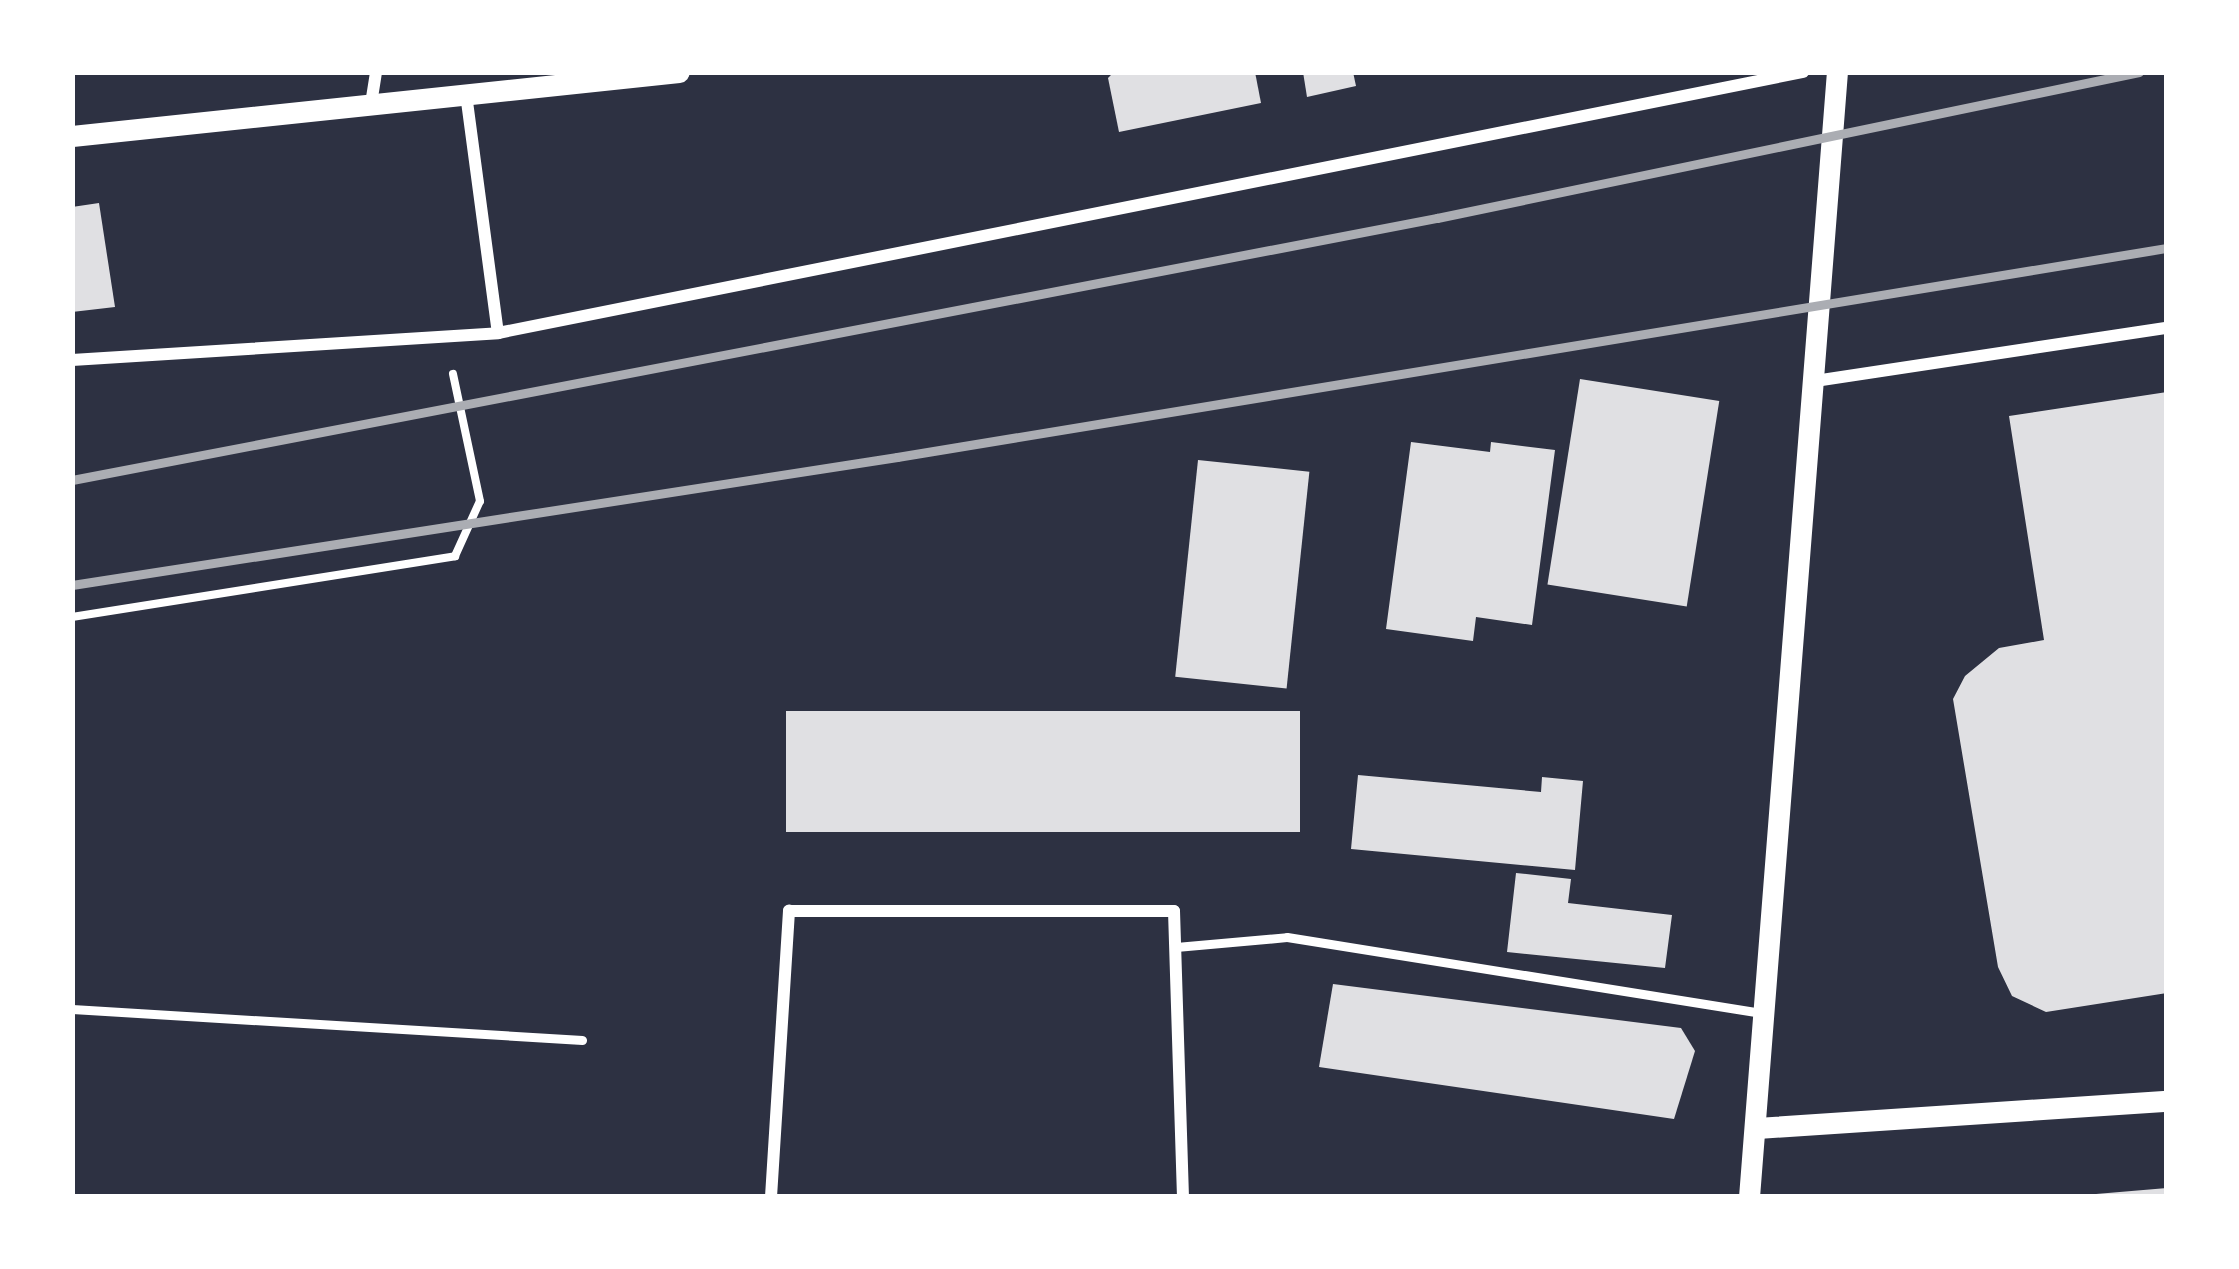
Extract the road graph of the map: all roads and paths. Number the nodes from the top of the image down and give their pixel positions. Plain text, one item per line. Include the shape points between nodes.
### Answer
1 (376, 72) edge
2 (680, 72) edge
3 (1803, 72) edge
4 (1837, 72) edge
5 (466, 94) junction
6 (371, 104) junction
7 (72, 136) edge
8 (2167, 328) edge
9 (498, 332) junction
10 (446, 337) junction
11 (72, 360) edge
12 (1815, 381) junction
13 (72, 617) edge
14 (1176, 947) junction
15 (72, 1009) edge
16 (1763, 1013) junction
17 (582, 1040) dead end
18 (2167, 1101) edge
19 (1757, 1128) junction
20 (771, 1197) edge
21 (1184, 1197) edge
22 (1749, 1197) edge

1 - 6 street
2 - 5 street
3 - 9 street
4 - 12 street
5 - 6 street
5 - 9 street
6 - 7 street
8 - 12 street
9 - 10 street
10 - 11 street
10 - 13 path via 480,501 454,556
12 - 16 street
14 - 16 lane via 1287,937
14 - 20 street via 1174,911 789,911
14 - 21 street
15 - 17 lane
16 - 19 street
18 - 19 street
19 - 22 street

